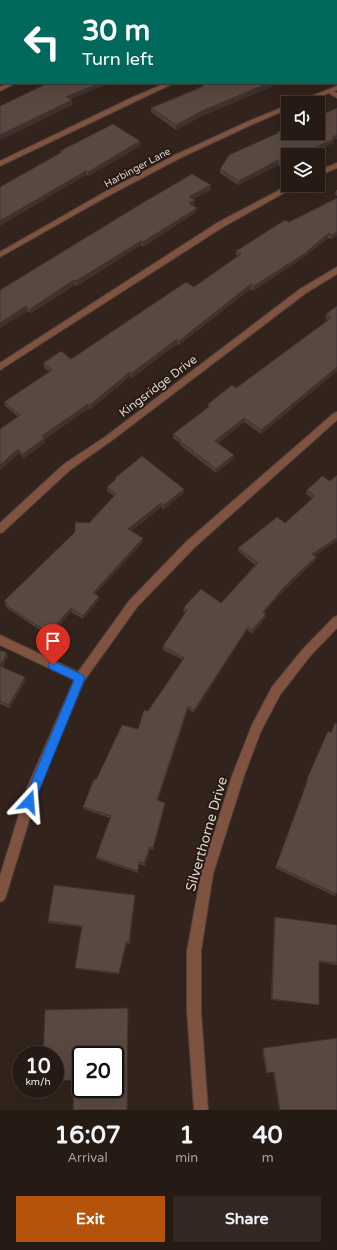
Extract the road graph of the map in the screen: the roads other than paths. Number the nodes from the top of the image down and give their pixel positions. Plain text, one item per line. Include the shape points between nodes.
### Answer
1 (10, 84) edge
2 (169, 84) edge
3 (337, 88) edge
4 (0, 89) edge
5 (329, 91) junction
6 (316, 96) edge
7 (337, 96) edge
8 (281, 110) edge
9 (0, 164) edge
10 (337, 165) edge
11 (325, 171) edge
12 (281, 192) edge
13 (0, 255) edge
14 (337, 270) edge
15 (0, 367) edge
16 (337, 415) edge
17 (0, 529) edge
18 (337, 621) edge
19 (0, 640) edge
20 (80, 678) junction
21 (0, 896) edge
22 (201, 1110) edge

1 - 4 street
2 - 9 street
3 - 5 street
5 - 6 street
5 - 7 street
8 - 13 street, Harbinger Lane via 156,168
10 - 11 street
12 - 15 street via 220,225
14 - 17 street, Kingsridge Drive via 303,291 114,435 67,467
16 - 20 street via 191,544 133,604
18 - 22 street, Silverthorne Drive via 307,652 276,691 256,729 238,776 207,874 194,952 194,1012
19 - 20 street
20 - 21 street via 33,788

